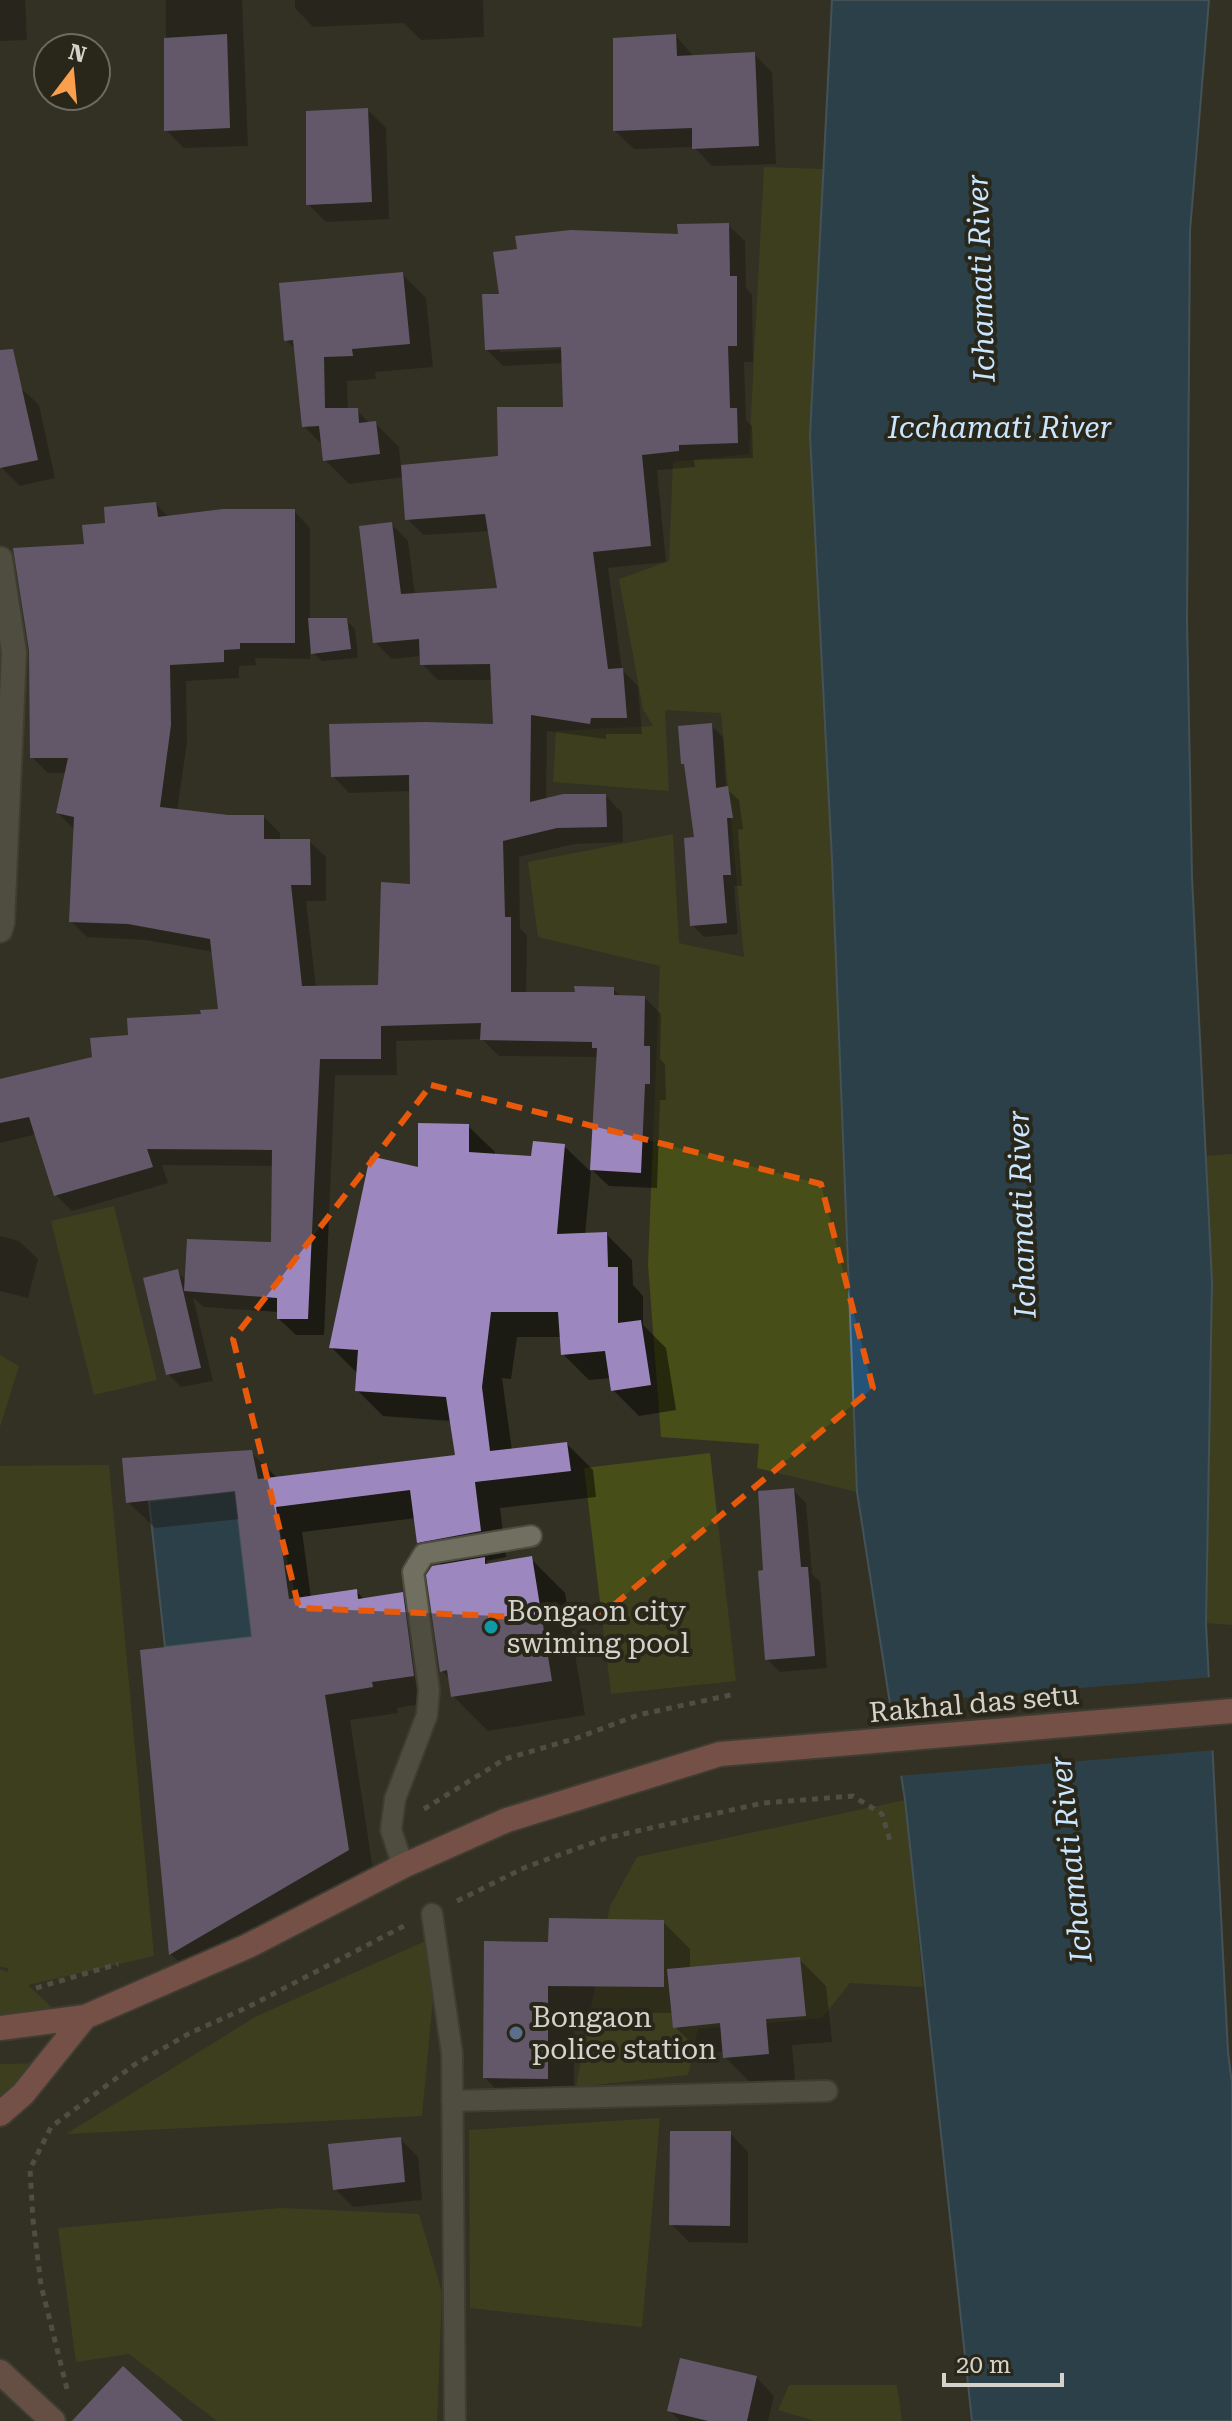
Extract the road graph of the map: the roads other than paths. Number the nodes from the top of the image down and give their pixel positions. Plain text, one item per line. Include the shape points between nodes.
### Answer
1 (0, 559) edge
2 (0, 930) edge
3 (531, 1536) dead end
4 (1232, 1711) edge
5 (403, 1866) junction
6 (432, 1914) road end
7 (85, 2017) junction
8 (0, 2028) edge
9 (827, 2091) dead end
10 (452, 2101) junction
11 (0, 2114) edge
12 (0, 2372) edge
13 (53, 2421) edge
14 (455, 2421) edge

1 - 2 street via 14,652
3 - 5 lane via 424,1554 413,1572 429,1690 427,1715 395,1799 391,1830
4 - 5 highway, Rakhal das setu via 720,1754 507,1820
5 - 7 highway, Rakhal das setu via 248,1946
6 - 10 lane via 452,2053
7 - 8 highway
7 - 11 highway via 23,2094
9 - 10 lane
10 - 14 lane
12 - 13 main road

